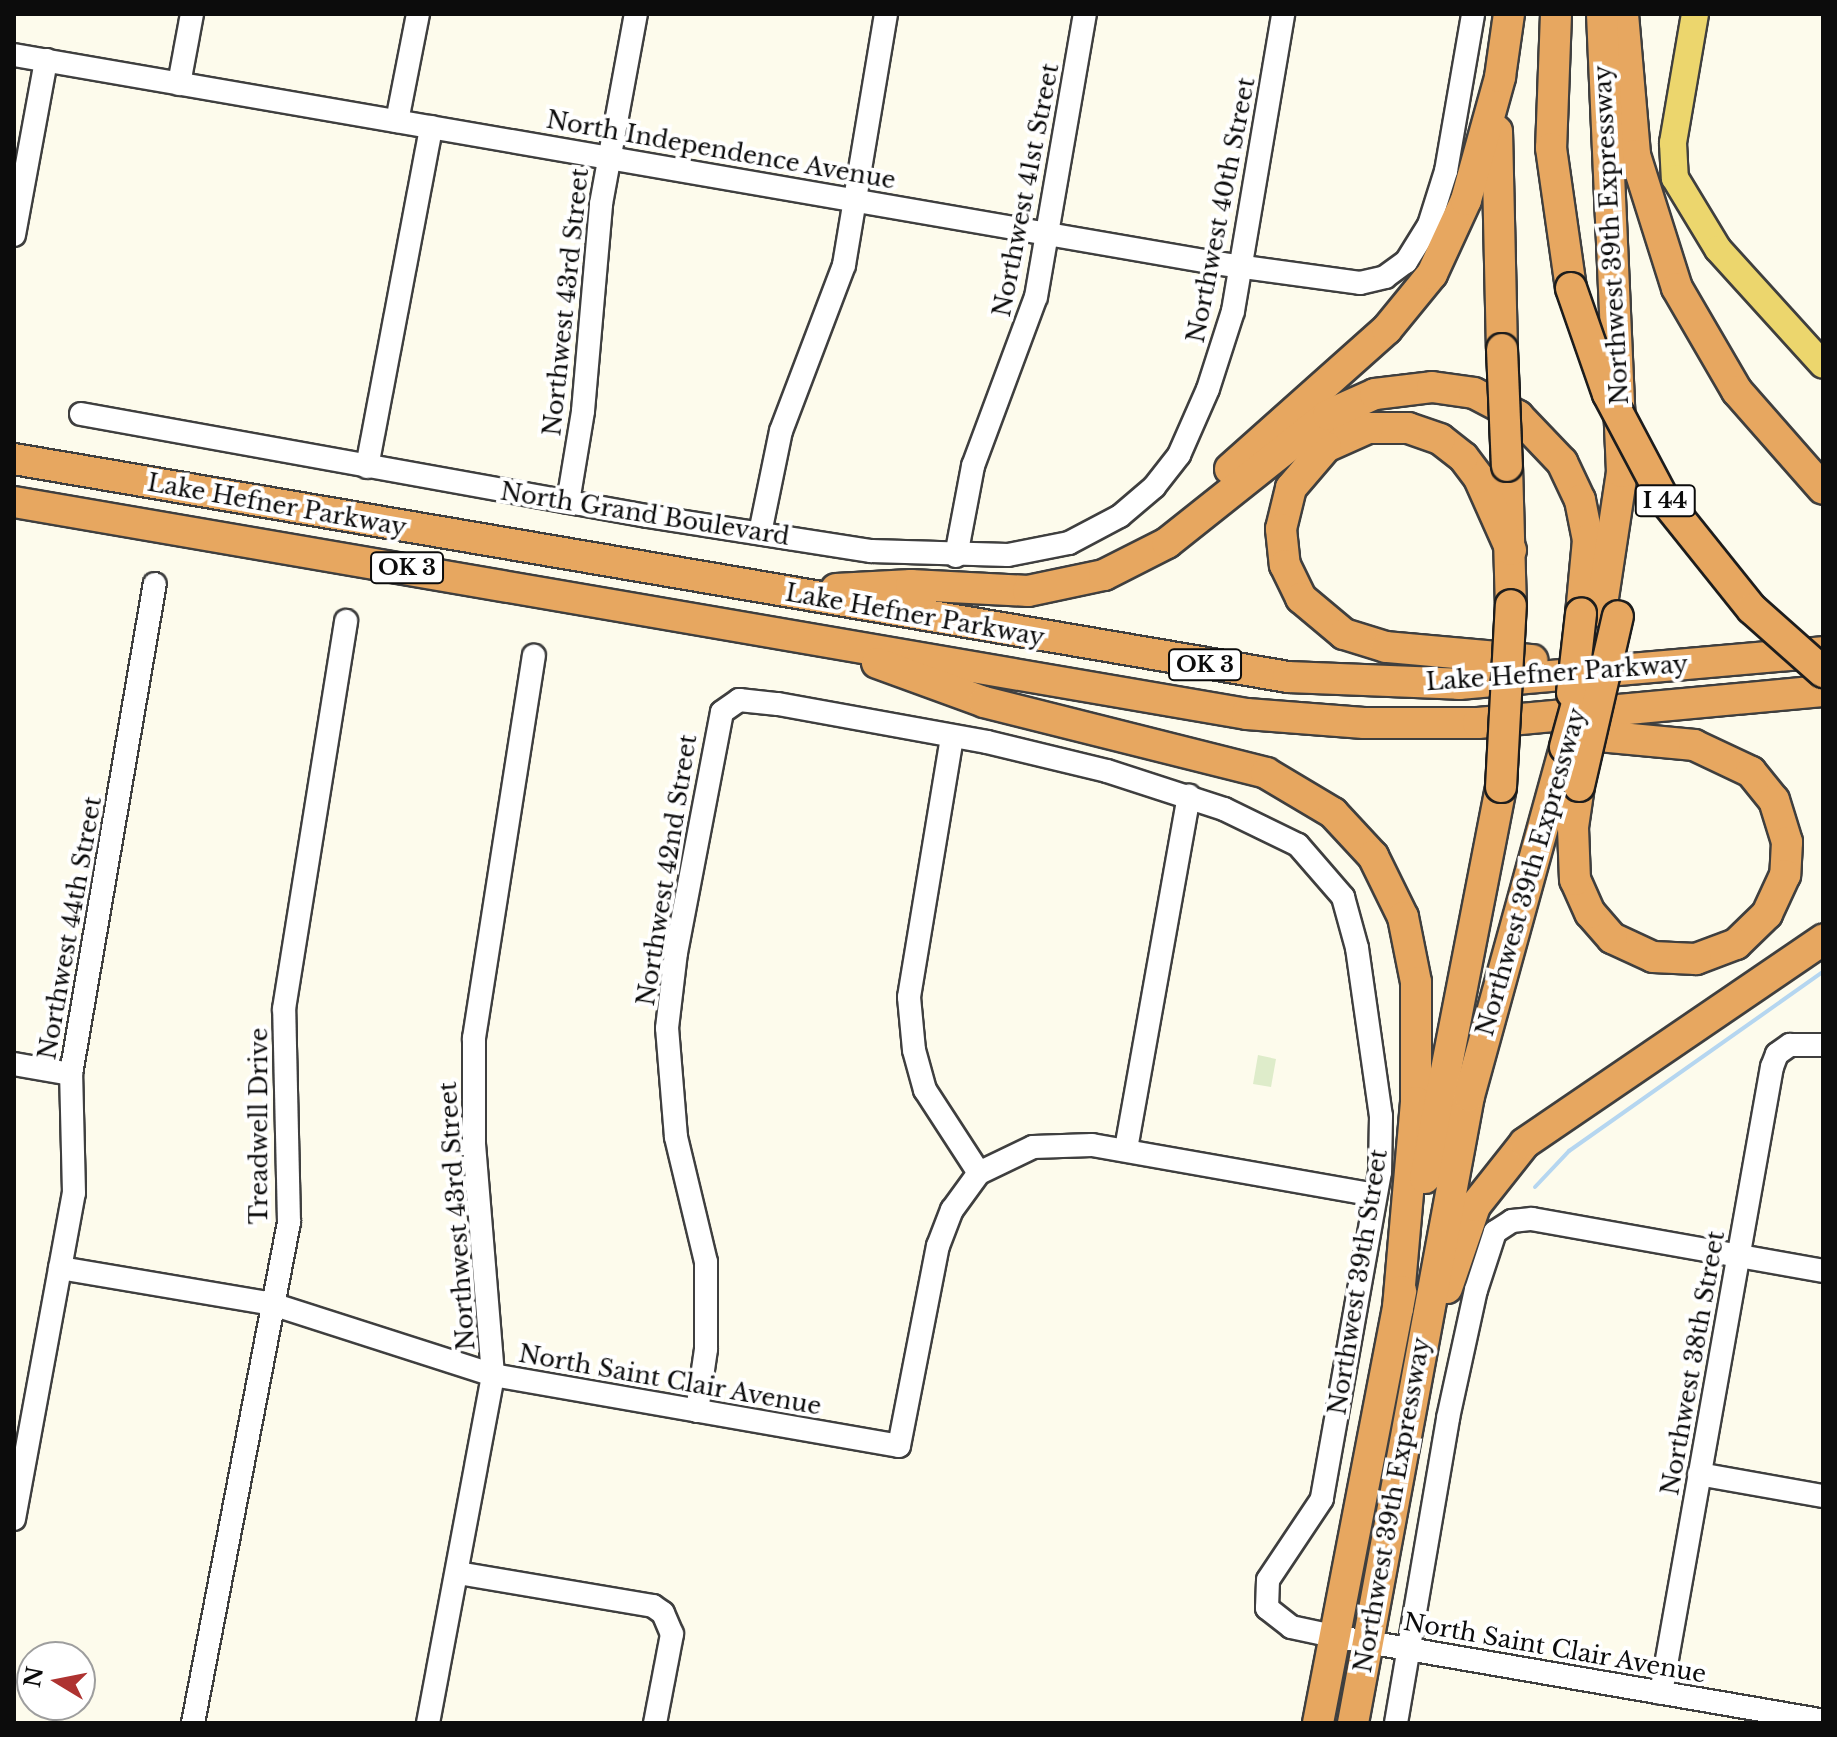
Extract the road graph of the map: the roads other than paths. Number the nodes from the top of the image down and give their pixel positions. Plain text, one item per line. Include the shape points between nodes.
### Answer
1 (192, 14) edge
2 (418, 14) edge
3 (636, 14) edge
4 (886, 14) edge
5 (1085, 14) edge
6 (1283, 14) edge
7 (1473, 14) edge
8 (1509, 14) edge
9 (1556, 14) edge
10 (1602, 14) edge
11 (1623, 14) edge
12 (1695, 14) edge
13 (14, 55) edge
14 (46, 60) junction
15 (1500, 77) junction
16 (179, 84) junction
17 (397, 121) junction
18 (431, 127) junction
19 (608, 157) junction
20 (856, 200) junction
21 (1048, 233) junction
22 (14, 235) edge
23 (1241, 267) junction
24 (1823, 365) edge
25 (81, 414) dead end
26 (1179, 455) joint
27 (14, 459) edge
28 (367, 467) junction
29 (1823, 489) edge
30 (14, 502) edge
31 (568, 502) junction
32 (760, 533) junction
33 (1511, 550) junction
34 (956, 556) junction
35 (1118, 568) junction
36 (155, 584) dead end
37 (780, 592) junction
38 (1600, 614) junction
39 (346, 621) dead end
40 (800, 635) junction
41 (1823, 652) edge
42 (534, 656) dead end
43 (1634, 668) junction
44 (1823, 672) edge
45 (1823, 691) edge
46 (1478, 723) junction
47 (952, 737) junction
48 (1566, 787) junction
49 (1189, 796) junction
50 (1823, 940) edge
51 (1823, 1045) edge
52 (14, 1064) edge
53 (71, 1074) junction
54 (1126, 1149) junction
55 (979, 1173) junction
56 (1375, 1195) junction
57 (1737, 1258) junction
58 (60, 1268) junction
59 (1823, 1271) edge
60 (272, 1304) junction
61 (1398, 1309) junction
62 (493, 1375) junction
63 (25, 1398) edge
64 (1410, 1404) junction
65 (697, 1411) junction
66 (1699, 1474) junction
67 (1823, 1496) edge
68 (14, 1519) edge
69 (1298, 1542) joint
70 (458, 1573) junction
71 (1333, 1636) junction
72 (1367, 1642) junction
73 (1409, 1649) junction
74 (1661, 1693) junction
75 (1823, 1721) edge
76 (193, 1723) edge
77 (428, 1723) edge
78 (655, 1723) edge
79 (1318, 1723) edge
80 (1353, 1723) edge
81 (1396, 1723) edge

1 - 16 street
2 - 17 street
3 - 19 street, Northwest 43rd Street
4 - 20 street
5 - 21 street, Northwest 41st Street
6 - 23 street, Northwest 40th Street
7 - 23 street, North Independence Avenue via 1441,193 1412,256 1385,277 1360,283
8 - 15 highway
9 - 44 highway, I 44, bridge via 1551,148 1571,288 1608,394 1663,498 1752,609
10 - 38 highway, Northwest 39th Expressway via 1622,472
11 - 29 highway via 1635,155 1677,288 1737,391
12 - 24 main road via 1673,172 1684,200 1718,249
13 - 14 street, North Independence Avenue
14 - 16 street, North Independence Avenue
14 - 22 street
15 - 33 highway, Northwest 39th Expressway, bridge via 1495,184
15 - 35 highway via 1459,220 1414,299 1161,536
16 - 17 street, North Independence Avenue
17 - 18 street, North Independence Avenue
18 - 19 street, North Independence Avenue
18 - 28 street
19 - 20 street, North Independence Avenue
19 - 31 street, Northwest 43rd Street via 583,411
20 - 21 street, North Independence Avenue
20 - 32 street via 838,286 781,431
21 - 23 street, North Independence Avenue
21 - 34 street, Northwest 41st Street via 1032,313 969,478
23 - 26 street, Northwest 40th Street via 1220,359
25 - 28 street, North Grand Boulevard
26 - 34 street, North Grand Boulevard via 1139,502 1088,536 1031,553
27 - 37 highway, Lake Hefner Parkway / OK 3
28 - 31 street, North Grand Boulevard
30 - 40 highway, Lake Hefner Parkway / OK 3
31 - 32 street, North Grand Boulevard
32 - 34 street, North Grand Boulevard via 871,551
33 - 43 highway via 1479,478 1463,457 1440,439 1408,428 1368,428 1326,447 1291,488 1281,529 1285,565 1301,598 1344,634 1416,650
33 - 61 highway, Northwest 39th Expressway, bridge via 1501,787
35 - 37 highway via 1075,584 1028,591 911,585
35 - 38 highway via 1167,543 1328,415 1375,394 1444,387 1474,393 1518,416 1562,462 1580,500
36 - 53 street, Northwest 44th Street
37 - 43 highway, Lake Hefner Parkway / OK 3 via 1317,680 1459,684
38 - 48 highway, bridge
38 - 48 highway, Northwest 39th Expressway, bridge via 1565,747
39 - 60 street, Treadwell Drive via 284,1009 289,1222
40 - 46 highway, Lake Hefner Parkway / OK 3 via 1247,714 1364,723
40 - 61 highway via 984,702 1243,764 1301,790 1353,832 1373,856 1403,917 1416,982 1416,1102
41 - 43 highway, Lake Hefner Parkway / OK 3
42 - 62 street, Northwest 43rd Street via 474,1038 474,1144
45 - 46 highway, Lake Hefner Parkway / OK 3
46 - 48 highway via 1680,742 1735,761 1768,791 1785,831 1785,875 1767,914 1736,944 1696,959 1653,957 1612,938 1590,913 1575,880
47 - 49 street via 1048,756
47 - 55 street via 909,997 914,1050 925,1090
47 - 65 street, Northwest 42nd Street via 743,700 720,716 667,1028 676,1137 706,1262 706,1349
48 - 64 highway, Northwest 39th Expressway via 1469,1096
49 - 54 street
49 - 56 street, Northwest 39th Street via 1283,835 1331,878 1353,928 1374,1052 1381,1116
50 - 64 highway via 1564,1113 1510,1157 1468,1221
51 - 57 street, Northwest 38th Street via 1800,1042 1785,1047 1772,1067
52 - 53 street
53 - 58 street, Northwest 44th Street via 76,1174
54 - 55 street via 1044,1145
54 - 56 street
55 - 65 street, North Saint Clair Avenue via 952,1210 938,1246 899,1446
56 - 69 street, Northwest 39th Street via 1325,1487 1319,1510
57 - 59 street
57 - 66 street, Northwest 38th Street
57 - 73 street via 1532,1219 1506,1223 1491,1238 1448,1418
58 - 60 street, North Saint Clair Avenue
58 - 63 street, Northwest 44th Street
60 - 62 street, North Saint Clair Avenue
60 - 76 street, Treadwell Drive
61 - 71 highway, Northwest 39th Expressway
62 - 65 street, North Saint Clair Avenue
62 - 70 street, Northwest 43rd Street
63 - 68 street, Northwest 44th Street
64 - 72 highway, Northwest 39th Expressway
66 - 67 street
66 - 74 street, Northwest 38th Street
69 - 71 street, North Saint Clair Avenue via 1265,1587 1267,1608 1291,1627
70 - 77 street, Northwest 43rd Street
70 - 78 street via 653,1606 663,1613 672,1634
71 - 72 street, North Saint Clair Avenue
71 - 79 highway, Northwest 39th Expressway
72 - 73 street, North Saint Clair Avenue
72 - 80 highway, Northwest 39th Expressway
73 - 74 street, North Saint Clair Avenue
73 - 81 street
74 - 75 street, North Saint Clair Avenue

